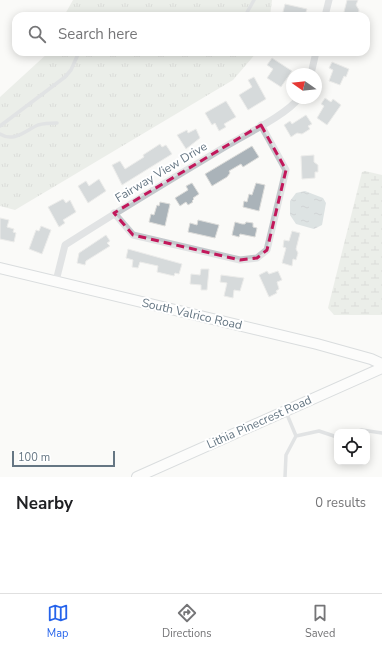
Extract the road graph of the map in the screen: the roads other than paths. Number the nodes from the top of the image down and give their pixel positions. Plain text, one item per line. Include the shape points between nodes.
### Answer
1 (254, 0) edge
2 (329, 0) edge
3 (247, 12) edge
4 (326, 12) edge
5 (78, 56) edge
6 (315, 56) edge
7 (312, 68) edge
8 (294, 104) edge
9 (57, 123) dead end
10 (261, 125) junction
11 (0, 126) edge
12 (1, 136) edge
13 (114, 213) junction
14 (0, 268) edge
15 (56, 282) junction
16 (317, 344) junction
17 (382, 355) edge
18 (382, 364) edge
19 (382, 368) edge
20 (285, 411) junction
21 (370, 431) edge
22 (382, 433) edge
23 (296, 436) junction
24 (334, 436) edge
25 (137, 477) edge
26 (285, 477) edge

1 - 3 lane
2 - 4 street
5 - 11 lane via 65,77
6 - 7 street
8 - 10 street, Fairway View Drive
9 - 12 lane via 46,123 18,136
10 - 13 street, Fairway View Drive
10 - 13 street via 286,170 267,250 257,258 240,260 133,235
13 - 15 street, Fairway View Drive via 65,245
14 - 15 street, South Valrico Road
15 - 16 street, South Valrico Road
16 - 17 street via 342,346
16 - 18 street, South Valrico Road
19 - 20 street, Lithia Pinecrest Road
20 - 23 lane
20 - 25 street, Lithia Pinecrest Road
21 - 22 lane
23 - 24 lane via 320,431
23 - 26 lane via 286,455

